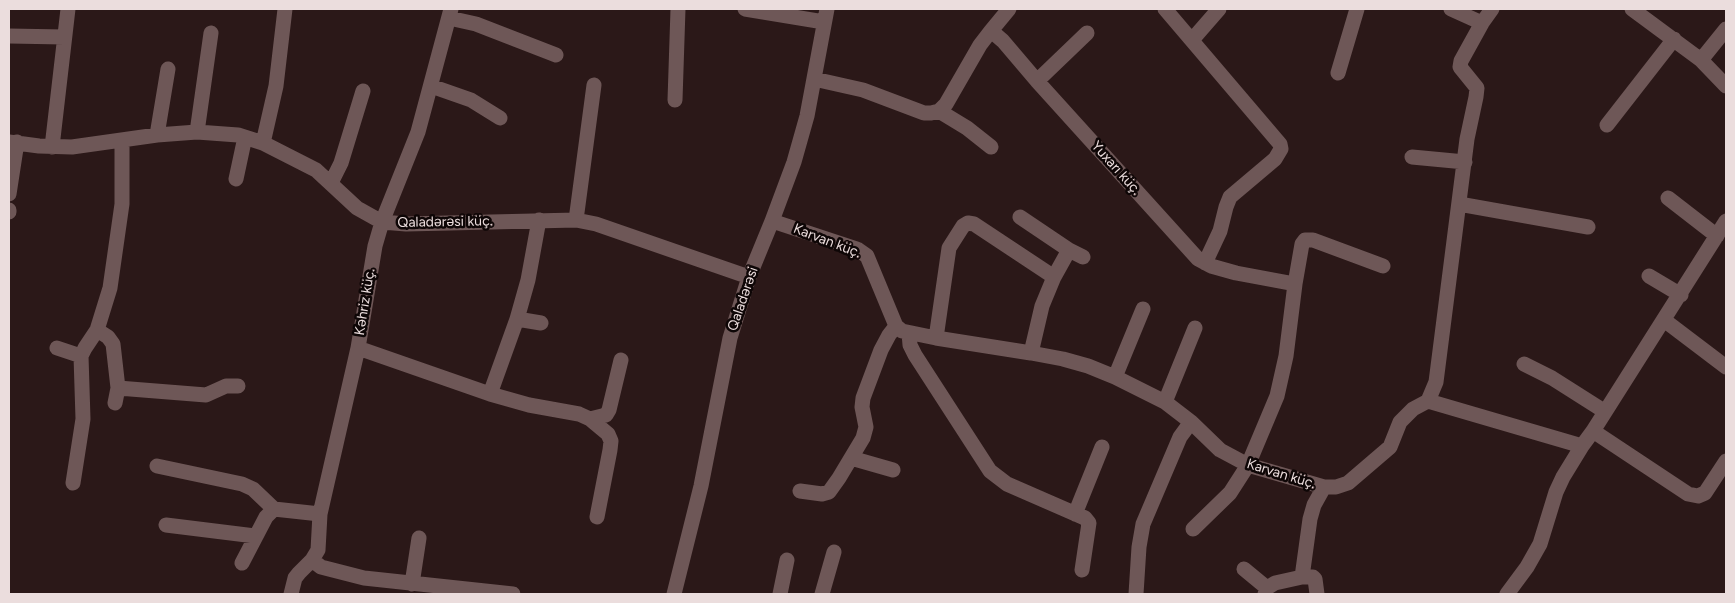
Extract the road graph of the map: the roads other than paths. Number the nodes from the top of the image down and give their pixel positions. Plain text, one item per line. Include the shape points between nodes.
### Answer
1 (68, 9) edge
2 (285, 9) edge
3 (678, 9) edge
4 (745, 9) edge
5 (1009, 9) edge
6 (1165, 9) edge
7 (1219, 9) edge
8 (1356, 9) edge
9 (1451, 9) edge
10 (1492, 9) edge
11 (1632, 9) edge
12 (450, 13) edge
13 (825, 16) edge
14 (1482, 23) junction
15 (1726, 29) edge
16 (990, 32) junction
17 (211, 33) dead end
18 (1087, 33) dead end
19 (9, 36) edge
20 (64, 37) junction
21 (1674, 39) junction
22 (1192, 40) junction
23 (556, 55) dead end
24 (1701, 60) junction
25 (168, 69) dead end
26 (1338, 73) dead end
27 (814, 79) junction
28 (1037, 81) junction
29 (594, 85) dead end
30 (431, 86) junction
31 (1726, 86) edge
32 (363, 92) dead end
33 (675, 100) dead end
34 (939, 111) junction
35 (500, 118) dead end
36 (1607, 125) dead end
37 (197, 132) junction
38 (157, 135) junction
39 (245, 138) junction
40 (122, 141) junction
41 (13, 142) edge
42 (264, 143) junction
43 (52, 147) junction
44 (991, 147) dead end
45 (1412, 157) dead end
46 (1465, 162) junction
47 (236, 179) dead end
48 (331, 183) junction
49 (9, 194) edge
50 (1668, 198) dead end
51 (1459, 204) junction
52 (1020, 217) dead end
53 (540, 220) junction
54 (576, 220) junction
55 (772, 221) junction
56 (1726, 221) edge
57 (382, 222) junction
58 (1588, 227) dead end
59 (1717, 236) junction
60 (1069, 250) junction
61 (1083, 257) dead end
62 (1205, 263) junction
63 (1383, 266) dead end
64 (1648, 276) dead end
65 (749, 277) junction
66 (1054, 277) junction
67 (1295, 284) junction
68 (1680, 295) junction
69 (1143, 309) dead end
70 (517, 319) junction
71 (1664, 320) junction
72 (541, 323) dead end
73 (1195, 328) dead end
74 (97, 330) junction
75 (902, 330) junction
76 (936, 338) junction
77 (57, 348) dead end
78 (358, 348) junction
79 (1030, 353) junction
80 (81, 356) junction
81 (621, 360) dead end
82 (1524, 364) dead end
83 (1726, 366) edge
84 (1115, 377) junction
85 (238, 386) dead end
86 (118, 388) junction
87 (490, 394) junction
88 (1428, 400) junction
89 (1166, 402) junction
90 (115, 403) dead end
91 (1604, 411) junction
92 (590, 419) junction
93 (1191, 422) junction
94 (1593, 431) junction
95 (1582, 446) junction
96 (1102, 447) dead end
97 (851, 458) junction
98 (1726, 461) edge
99 (1248, 465) junction
100 (157, 466) dead end
101 (893, 470) dead end
102 (73, 483) dead end
103 (1324, 487) junction
104 (800, 491) dead end
105 (274, 508) junction
106 (320, 514) junction
107 (1075, 514) junction
108 (597, 517) dead end
109 (166, 525) dead end
110 (1193, 529) dead end
111 (255, 536) junction
112 (419, 538) dead end
113 (834, 552) dead end
114 (312, 560) junction
115 (787, 560) dead end
116 (242, 563) dead end
117 (1244, 569) dead end
118 (1082, 570) dead end
119 (1302, 577) junction
120 (421, 588) edge
121 (1266, 591) edge
122 (472, 592) edge
123 (290, 594) edge
124 (513, 594) edge
125 (674, 594) edge
126 (780, 594) edge
127 (822, 594) edge
128 (1136, 594) edge
129 (1317, 594) edge
130 (1507, 594) edge

1 - 20 street
2 - 42 street via 276,86
3 - 33 street
4 - 13 street
5 - 16 street
6 - 22 street
7 - 22 street
8 - 26 street
9 - 14 street
10 - 14 street
11 - 21 street
12 - 23 street
12 - 30 street, Kəhriz küç.
13 - 27 street, Qaladərəsi
14 - 46 street via 1460,67 1477,88
15 - 24 street
16 - 28 street, Yuxarı küç. via 1003,41
16 - 34 street
17 - 37 street
18 - 28 street
19 - 20 street
20 - 43 street
21 - 24 street
21 - 36 street
22 - 62 street via 1281,149 1276,159 1230,197 1220,231
24 - 31 street
25 - 38 street
27 - 34 street via 863,90 924,113
27 - 55 street, Qaladərəsi via 794,162
28 - 62 street, Yuxarı küç.
29 - 54 street
30 - 35 street via 471,100
30 - 57 street, Kəhriz küç. via 418,132
32 - 48 street
34 - 44 street
37 - 38 street, Qaladərəsi küç.
37 - 39 street, Qaladərəsi küç.
38 - 40 street, Qaladərəsi küç.
39 - 42 street, Qaladərəsi küç.
39 - 47 street
40 - 43 street, Qaladərəsi küç.
40 - 74 street via 122,204 110,288
41 - 43 street, Qaladərəsi küç.
41 - 49 street
42 - 48 street, Qaladərəsi küç. via 316,170
45 - 46 street
46 - 51 street
48 - 57 street, Qaladərəsi küç. via 357,208
50 - 59 street
51 - 58 street
51 - 88 street via 1436,382
52 - 60 street
53 - 54 street, Qaladərəsi küç.
53 - 57 street, Qaladərəsi küç.
53 - 70 street
54 - 65 street, Qaladərəsi küç.
55 - 65 street, Qaladərəsi
55 - 75 street, Karvan küç. via 858,249 867,256
56 - 59 street
57 - 78 street, Kəhriz küç. via 372,260
59 - 68 street
60 - 61 street
60 - 66 street
62 - 67 street, Yuxarı küç. via 1236,273
63 - 67 street via 1313,240 1305,240
64 - 68 street
65 - 125 street, Qaladərəsi via 730,338 701,486
66 - 76 street via 968,223 949,248
66 - 79 street via 1042,306
67 - 99 street via 1286,356 1276,396
68 - 71 street
69 - 84 street
70 - 72 street
70 - 87 street
71 - 83 street
71 - 91 street
73 - 89 street
74 - 80 street
74 - 86 street via 113,344
75 - 76 street, Karvan küç.
75 - 97 street via 888,335 881,350 863,398 866,427 863,438
75 - 107 street via 990,471 1007,484
76 - 79 street, Karvan küç.
77 - 80 street
78 - 87 street
78 - 106 street, Kəhriz küç.
79 - 84 street, Karvan küç.
80 - 102 street via 82,426
81 - 92 street via 609,410 606,415
82 - 91 street
84 - 89 street, Karvan küç.
85 - 86 street via 226,386 206,395
86 - 90 street
87 - 92 street
88 - 95 street
88 - 103 street, Karvan küç. via 1412,409 1400,422 1390,447 1348,483
89 - 93 street, Karvan küç.
91 - 94 street
92 - 108 street via 608,434 611,442
93 - 99 street, Karvan küç. via 1220,450
93 - 128 street via 1180,436 1143,524
94 - 95 street
94 - 98 street via 1688,494 1698,496 1705,493
95 - 130 street via 1556,492 1540,544
96 - 107 street
97 - 101 street
97 - 104 street via 829,492
99 - 103 street, Karvan küç.
99 - 110 street via 1230,493
100 - 105 street via 242,484 253,489
103 - 119 street via 1310,519
105 - 106 street
105 - 111 street
106 - 114 street, Kəhriz küç. via 319,545
107 - 118 street via 1089,523
109 - 111 street
111 - 116 street
112 - 120 street
113 - 127 street
114 - 120 street via 322,567 364,578
114 - 123 street, Kəhriz küç. via 295,578
115 - 126 street
117 - 121 street
119 - 121 street via 1275,584
119 - 129 street via 1315,579
120 - 122 street
122 - 124 street

